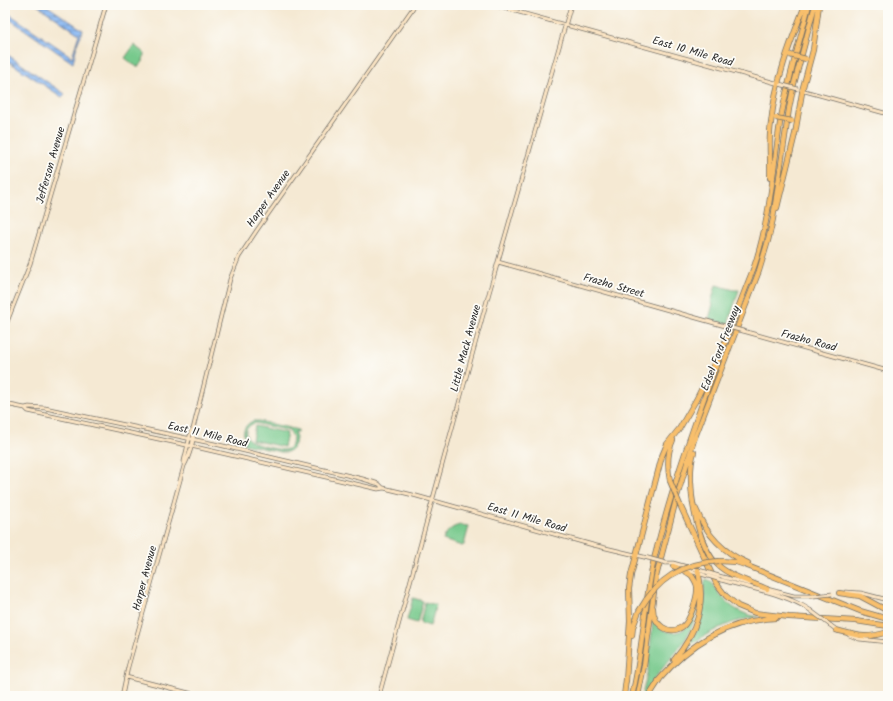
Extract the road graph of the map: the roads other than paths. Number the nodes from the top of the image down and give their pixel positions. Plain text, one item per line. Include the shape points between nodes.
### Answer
1 (106, 5) edge
2 (414, 5) edge
3 (493, 5) edge
4 (571, 5) edge
5 (805, 5) edge
6 (810, 5) edge
7 (816, 5) edge
8 (819, 5) edge
9 (565, 24) junction
10 (788, 56) junction
11 (808, 61) junction
12 (781, 84) junction
13 (800, 90) junction
14 (888, 114) edge
15 (774, 116) junction
16 (798, 118) junction
17 (762, 241) junction
18 (763, 259) junction
19 (498, 262) junction
20 (725, 326) joint
21 (5, 327) edge
22 (724, 344) junction
23 (888, 371) edge
24 (5, 404) edge
25 (38, 407) junction
26 (26, 408) junction
27 (707, 409) junction
28 (37, 412) junction
29 (679, 429) junction
30 (161, 432) junction
31 (182, 437) junction
32 (158, 439) junction
33 (191, 439) junction
34 (208, 442) junction
35 (180, 443) junction
36 (189, 445) junction
37 (205, 449) junction
38 (252, 453) junction
39 (251, 459) junction
40 (300, 464) junction
41 (298, 470) junction
42 (327, 470) junction
43 (325, 476) junction
44 (384, 488) junction
45 (692, 494) junction
46 (432, 500) junction
47 (636, 554) junction
48 (666, 563) junction
49 (673, 566) junction
50 (699, 572) junction
51 (788, 581) junction
52 (767, 589) junction
53 (839, 593) junction
54 (653, 596) junction
55 (807, 597) junction
56 (888, 600) edge
57 (804, 605) junction
58 (888, 611) edge
59 (789, 617) junction
60 (888, 619) edge
61 (888, 626) edge
62 (836, 630) junction
63 (888, 632) edge
64 (888, 642) edge
65 (126, 677) junction
66 (626, 681) junction
67 (658, 681) junction
68 (122, 696) edge
69 (201, 696) edge
70 (379, 696) edge
71 (624, 696) edge
72 (632, 696) edge
73 (638, 696) edge
74 (649, 696) edge

1 - 21 main road, Jefferson Avenue via 30,264
2 - 33 main road, Harper Avenue via 239,258 229,284
3 - 9 main road, East 10 Mile Road
4 - 9 main road, Little Mack Avenue
5 - 10 highway
6 - 17 highway, Edsel Ford Freeway via 785,100 769,211
7 - 18 highway, Edsel Ford Freeway via 791,96 773,219
8 - 11 highway via 814,45
9 - 12 main road, East 10 Mile Road
9 - 19 main road, Little Mack Avenue
10 - 11 highway, bridge
10 - 12 highway
11 - 13 highway
12 - 13 main road, East 10 Mile Road, bridge
12 - 15 highway
13 - 14 main road, East 10 Mile Road
13 - 16 highway
15 - 16 highway, bridge via 792,120
15 - 17 highway via 770,131 770,179
16 - 18 highway via 770,241
17 - 22 highway, Edsel Ford Freeway
18 - 27 highway, Edsel Ford Freeway
19 - 20 main road, Frazho Street
19 - 46 main road, Little Mack Avenue
20 - 23 main road, Frazho Road, bridge
22 - 29 highway
22 - 72 highway, Edsel Ford Freeway via 682,461 655,557 648,586
24 - 26 main road, East 11 Mile Road
25 - 26 main road, East 11 Mile Road
25 - 28 main road
25 - 30 main road, East 11 Mile Road
26 - 28 main road, East 11 Mile Road
27 - 45 highway via 693,456 690,476
27 - 54 highway, Edsel Ford Freeway via 694,440 678,493
28 - 32 main road, East 11 Mile Road
29 - 47 highway via 667,444 662,456
29 - 59 highway, bridge via 669,452 670,481 716,583 738,606 752,612
30 - 31 main road, East 11 Mile Road
30 - 32 main road
31 - 33 main road, East 11 Mile Road
31 - 35 main road
32 - 35 main road, East 11 Mile Road
33 - 34 main road, East 11 Mile Road
33 - 36 main road, Harper Avenue
34 - 37 main road
34 - 38 main road, East 11 Mile Road
35 - 36 main road, East 11 Mile Road
36 - 37 main road, East 11 Mile Road
36 - 65 main road, Harper Avenue via 187,462 184,465
37 - 39 main road, East 11 Mile Road
38 - 39 main road
38 - 40 main road, East 11 Mile Road
39 - 41 main road, East 11 Mile Road
40 - 41 main road
40 - 42 main road, East 11 Mile Road
41 - 43 main road, East 11 Mile Road
42 - 43 main road
42 - 44 main road, East 11 Mile Road via 369,480
43 - 44 main road, East 11 Mile Road via 378,489
44 - 46 main road, East 11 Mile Road
45 - 51 highway via 700,518 720,546
45 - 52 highway via 703,540 716,563 728,573
46 - 47 main road, East 11 Mile Road via 593,545
46 - 70 main road, Little Mack Avenue
47 - 48 main road, East 11 Mile Road, bridge
47 - 66 highway via 629,589 630,621
48 - 49 main road, East 11 Mile Road
48 - 50 main road, East 11 Mile Road
49 - 50 main road, East 11 Mile Road
49 - 54 highway via 692,576 697,585 688,622 675,630 660,626 653,613
50 - 52 main road, East 11 Mile Road, bridge
50 - 57 main road, East 11 Mile Road, bridge
50 - 67 highway via 701,599 695,628
51 - 60 highway via 860,611
51 - 66 highway, bridge via 736,562 719,561 692,565 671,575 652,591 639,611 632,634
52 - 55 main road, East 11 Mile Road
53 - 55 main road, East 11 Mile Road, bridge
53 - 56 main road, East 11 Mile Road via 853,592
53 - 58 highway via 860,596
54 - 73 highway, Edsel Ford Freeway
55 - 57 main road via 803,601
57 - 62 main road, East 11 Mile Road, bridge
59 - 61 highway via 856,621
59 - 67 highway via 748,622 713,635 680,657
62 - 63 highway via 864,637
62 - 64 main road, East 11 Mile Road via 859,639
65 - 68 main road, Harper Avenue
65 - 69 main road
66 - 71 highway
67 - 74 highway

